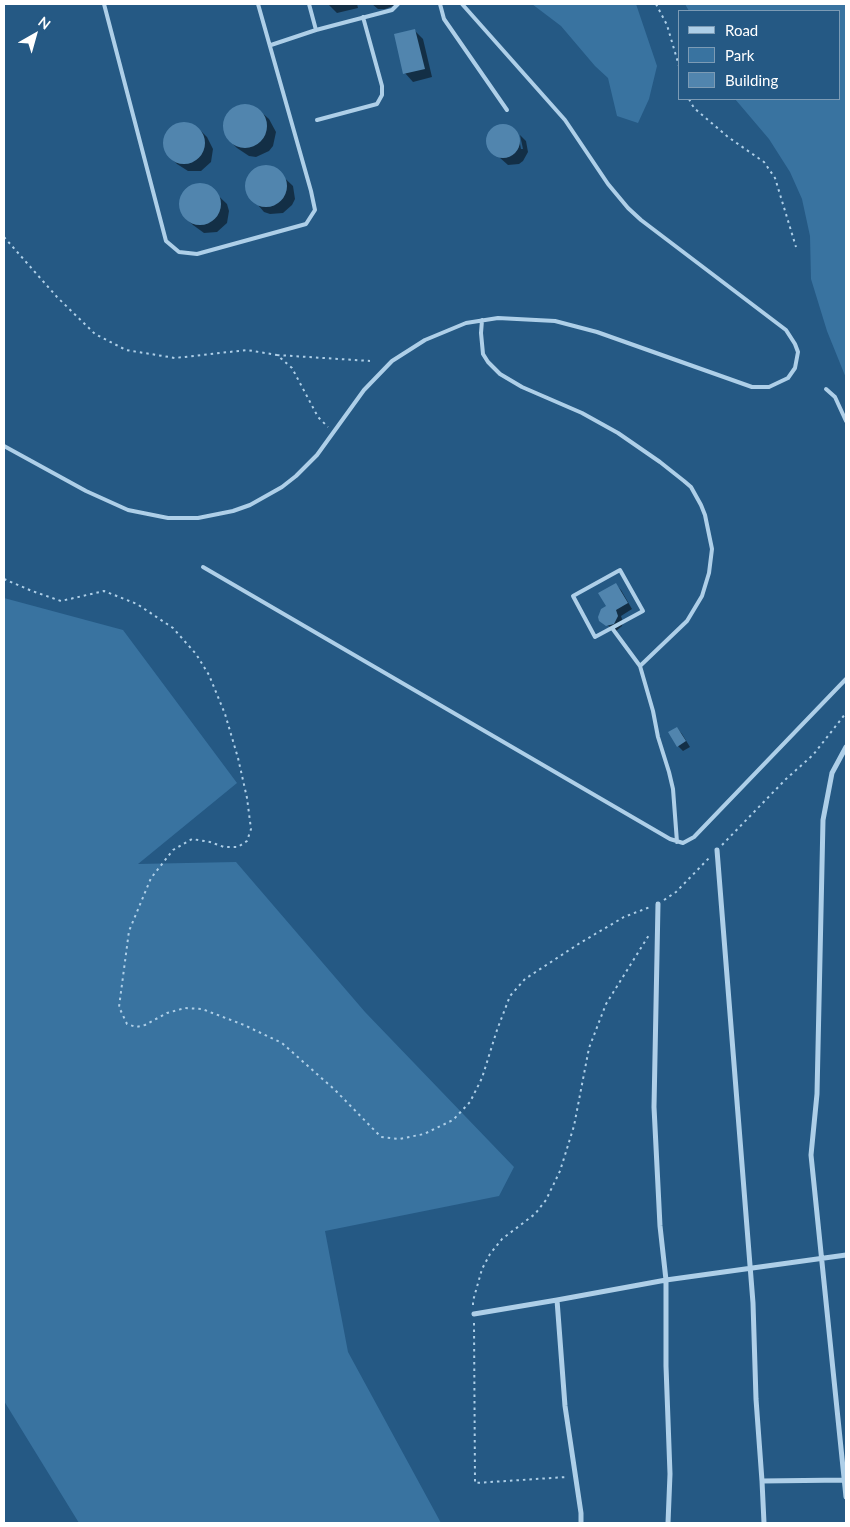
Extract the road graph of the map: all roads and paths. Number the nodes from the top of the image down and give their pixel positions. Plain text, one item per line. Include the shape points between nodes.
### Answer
1 (104, 4) edge
2 (258, 4) edge
3 (309, 4) edge
4 (398, 4) edge
5 (440, 4) edge
6 (462, 4) edge
7 (656, 4) edge
8 (363, 17) junction
9 (316, 30) junction
10 (271, 45) junction
11 (678, 63) edge
12 (690, 100) edge
13 (507, 110) dead end
14 (317, 120) dead end
15 (4, 237) edge
16 (796, 247) dead end
17 (482, 320) junction
18 (277, 355) junction
19 (370, 361) dead end
20 (826, 390) dead end
21 (846, 421) edge
22 (334, 431) junction
23 (4, 446) edge
24 (202, 567) dead end
25 (4, 579) edge
26 (612, 628) junction
27 (640, 666) junction
28 (846, 679) edge
29 (846, 713) edge
30 (846, 747) edge
31 (677, 842) junction
32 (717, 850) junction
33 (658, 904) junction
34 (650, 933) dead end
35 (846, 1255) edge
36 (822, 1258) junction
37 (750, 1267) junction
38 (666, 1280) junction
39 (557, 1300) junction
40 (474, 1314) junction
41 (574, 1477) junction
42 (762, 1480) junction
43 (845, 1480) edge
44 (846, 1497) edge
45 (581, 1523) edge
46 (668, 1523) edge
47 (764, 1523) edge

1 - 10 lane via 166,241 179,252 197,254 306,224 315,210
2 - 10 lane
3 - 9 lane
4 - 8 lane via 392,10
5 - 13 lane via 444,19
6 - 17 lane via 565,120 628,208 786,330 798,352 795,368 788,378 761,388 574,325 534,319
7 - 11 path via 667,25
8 - 9 lane
8 - 14 lane via 382,95 377,104
9 - 10 lane
12 - 16 path via 694,108 728,137 764,162 775,178
15 - 18 path via 95,334 126,350 175,358 247,350
17 - 22 lane via 425,340 392,361 364,390
17 - 27 lane via 483,354 500,374 618,433 684,481 702,505 712,549 702,596 687,621
18 - 19 path
18 - 22 path via 292,368 318,417
20 - 21 lane via 835,398
22 - 23 lane via 308,464 282,487 250,505 198,518 168,518 128,510
24 - 31 lane
25 - 33 path via 61,601 104,591 137,604 173,628 209,675 238,758 252,830 247,841 238,847 192,839 173,850 150,878 129,931 119,1007 127,1024 145,1025 167,1012 202,1009 282,1043 381,1137 399,1139 424,1134 453,1120 470,1102 482,1078 510,996 525,979 624,917
26 - 26 lane via 643,611 620,570 573,596 595,637
26 - 27 lane
27 - 31 lane via 673,789
28 - 31 lane via 694,837 683,843
29 - 32 path via 813,755
30 - 36 street via 832,773 823,820 817,1094 812,1155
32 - 33 path via 676,892
32 - 37 street
33 - 38 street via 654,1107
34 - 40 path via 606,1004 588,1048 574,1126 560,1171 535,1214 502,1239 490,1254 473,1301
35 - 36 street
36 - 37 street
36 - 43 street
37 - 38 street
37 - 42 street
38 - 39 street
38 - 46 street
39 - 40 street
39 - 41 street
40 - 41 path via 475,1483
41 - 45 street
42 - 43 street
42 - 47 street
43 - 44 street

